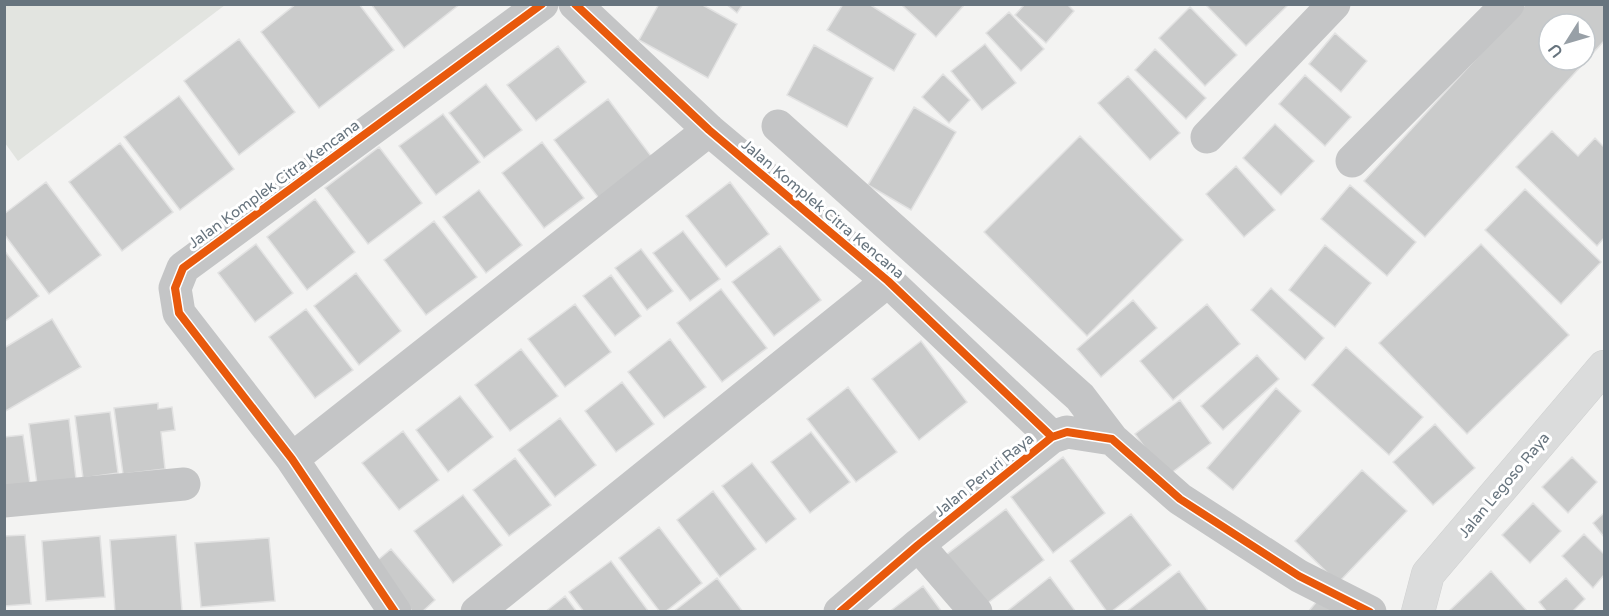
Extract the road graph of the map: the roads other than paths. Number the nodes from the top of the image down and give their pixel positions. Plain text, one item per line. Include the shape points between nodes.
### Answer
1 (542, 4) edge
2 (575, 4) edge
3 (1334, 4) edge
4 (1508, 4) edge
5 (778, 126) dead end
6 (709, 130) junction
7 (1207, 137) dead end
8 (1352, 161) dead end
9 (888, 281) junction
10 (1605, 367) edge
11 (1052, 437) junction
12 (1112, 438) junction
13 (292, 459) junction
14 (184, 484) dead end
15 (4, 501) edge
16 (918, 545) junction
17 (395, 612) edge
18 (477, 612) edge
19 (840, 612) edge
20 (976, 612) edge
21 (1370, 612) edge
22 (1418, 612) edge

1 - 13 street, Jalan Komplek Citra Kencana via 183,268 175,288 179,313
2 - 6 street, Jalan Komplek Citra Kencana
3 - 7 street
4 - 8 street
5 - 12 street via 1080,397
6 - 9 street, Jalan Komplek Citra Kencana
6 - 13 street
9 - 11 street, Jalan Komplek Citra Kencana
9 - 18 street, Jalan Komplek Citra Kencana
10 - 22 street, Jalan Legoso Raya via 1428,574
11 - 12 street, Jalan Peruri Raya via 1067,432
11 - 16 street, Jalan Peruri Raya
12 - 21 street via 1180,499 1299,576
13 - 17 street, Jalan Komplek Citra Kencana
14 - 15 street
16 - 19 street, Jalan Peruri Raya
16 - 20 street

